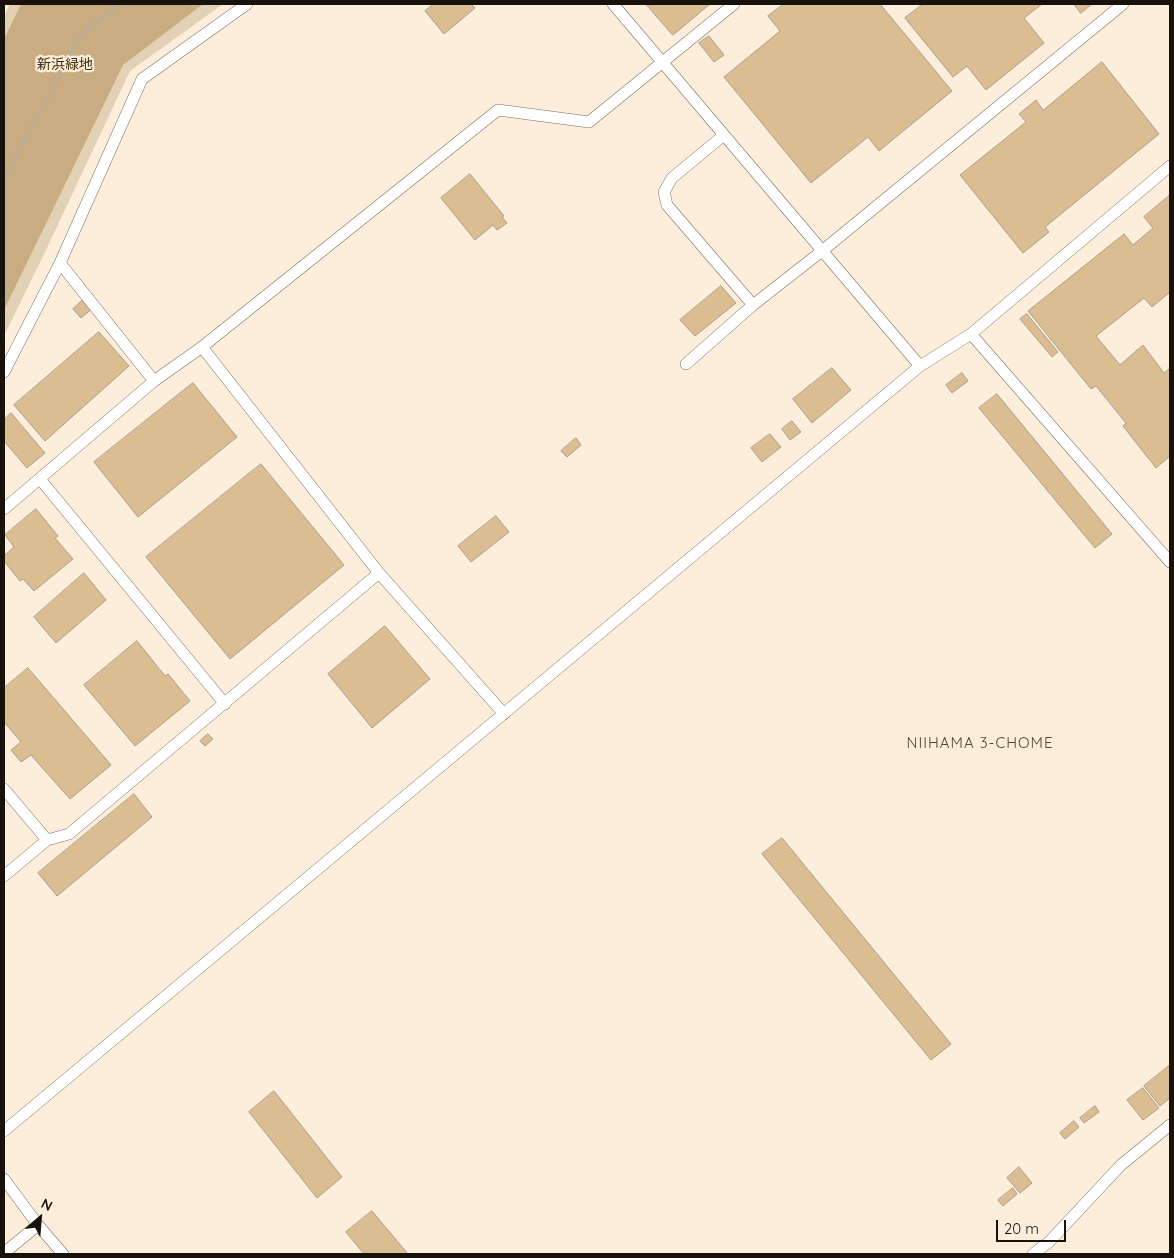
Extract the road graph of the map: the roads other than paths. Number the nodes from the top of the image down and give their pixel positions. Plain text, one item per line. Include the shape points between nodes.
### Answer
1 (247, 4) edge
2 (613, 4) edge
3 (734, 4) edge
4 (1122, 4) edge
5 (662, 62) junction
6 (724, 135) junction
7 (1170, 166) edge
8 (822, 251) junction
9 (60, 263) junction
10 (753, 305) junction
11 (971, 334) junction
12 (202, 347) junction
13 (686, 364) dead end
14 (920, 366) junction
15 (4, 372) edge
16 (154, 382) junction
17 (40, 479) junction
18 (4, 509) edge
19 (1170, 562) edge
20 (380, 573) junction
21 (225, 704) junction
22 (504, 714) junction
23 (4, 789) edge
24 (47, 840) junction
25 (4, 876) edge
26 (1170, 1125) edge
27 (4, 1131) edge
28 (4, 1179) edge
29 (38, 1224) junction
30 (4, 1253) edge
31 (63, 1254) edge
32 (1033, 1254) edge

1 - 9 lane via 142,79
2 - 5 lane
3 - 5 lane
4 - 8 lane
5 - 6 lane
5 - 12 lane via 589,122 498,110
6 - 8 lane
6 - 10 lane via 672,178 664,192 666,204
7 - 11 lane
8 - 10 lane
8 - 14 lane
9 - 15 lane
9 - 16 lane
10 - 13 lane
11 - 14 lane
11 - 19 lane
12 - 16 lane
12 - 20 lane
14 - 22 lane
16 - 17 lane
17 - 18 lane
17 - 21 lane
20 - 21 lane
20 - 22 lane
21 - 24 lane via 69,834
22 - 27 lane
23 - 24 lane
24 - 25 lane
26 - 32 lane via 1121,1166
28 - 29 lane
29 - 30 lane
29 - 31 lane

